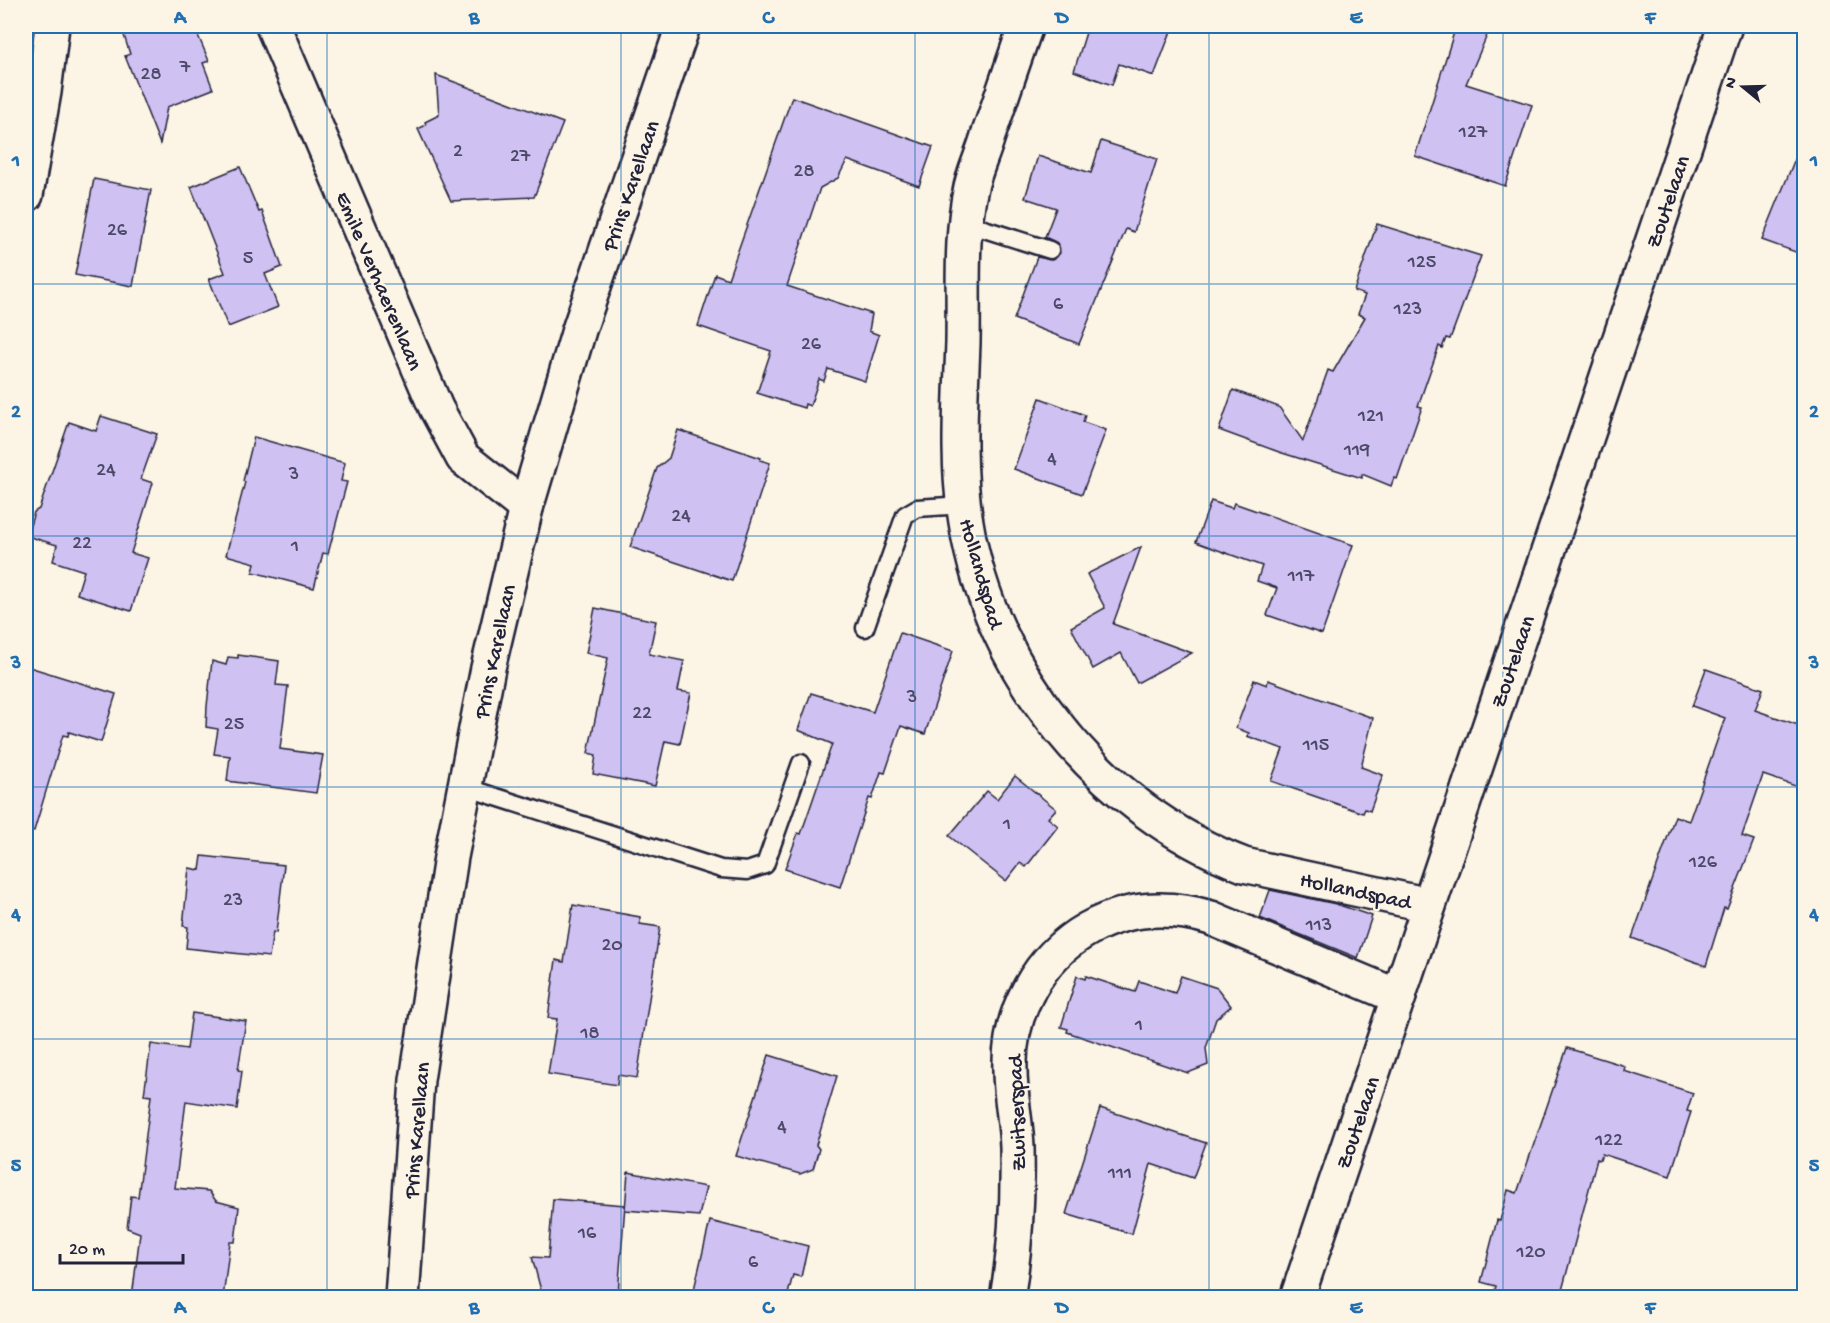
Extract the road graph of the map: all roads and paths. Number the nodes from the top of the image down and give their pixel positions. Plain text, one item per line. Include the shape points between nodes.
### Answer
1 (52, 26) edge
2 (273, 26) edge
3 (683, 26) edge
4 (1026, 26) edge
5 (1725, 26) edge
6 (26, 195) edge
7 (966, 228) junction
8 (1050, 250) dead end
9 (964, 505) junction
10 (526, 508) junction
11 (865, 628) dead end
12 (801, 763) dead end
13 (465, 787) junction
14 (1429, 905) junction
15 (1399, 997) junction
16 (402, 1298) edge
17 (1007, 1298) edge
18 (1297, 1298) edge

1 - 6 street
2 - 10 street, Emile Verhaerenlaan via 436,408 463,459
3 - 10 street, Prins Karellaan via 579,330
4 - 7 street, Hollandspad via 971,186
5 - 14 street, Zoutelaan
7 - 8 lane via 981,228
7 - 9 street, Hollandspad via 960,465
9 - 11 lane via 917,508 905,515
9 - 14 street, Hollandspad via 981,584 1003,643 1036,697 1110,783 1149,813 1219,855 1244,865
10 - 13 street, Prins Karellaan
12 - 13 lane via 765,865 747,871 721,869
13 - 16 street, Prins Karellaan via 417,1080
14 - 15 street, Zoutelaan
15 - 17 street, Zwitserspad via 1182,909 1130,912 1102,921 1071,939 1047,961 1027,993 1013,1031 1009,1069 1018,1206
15 - 18 street, Zoutelaan

